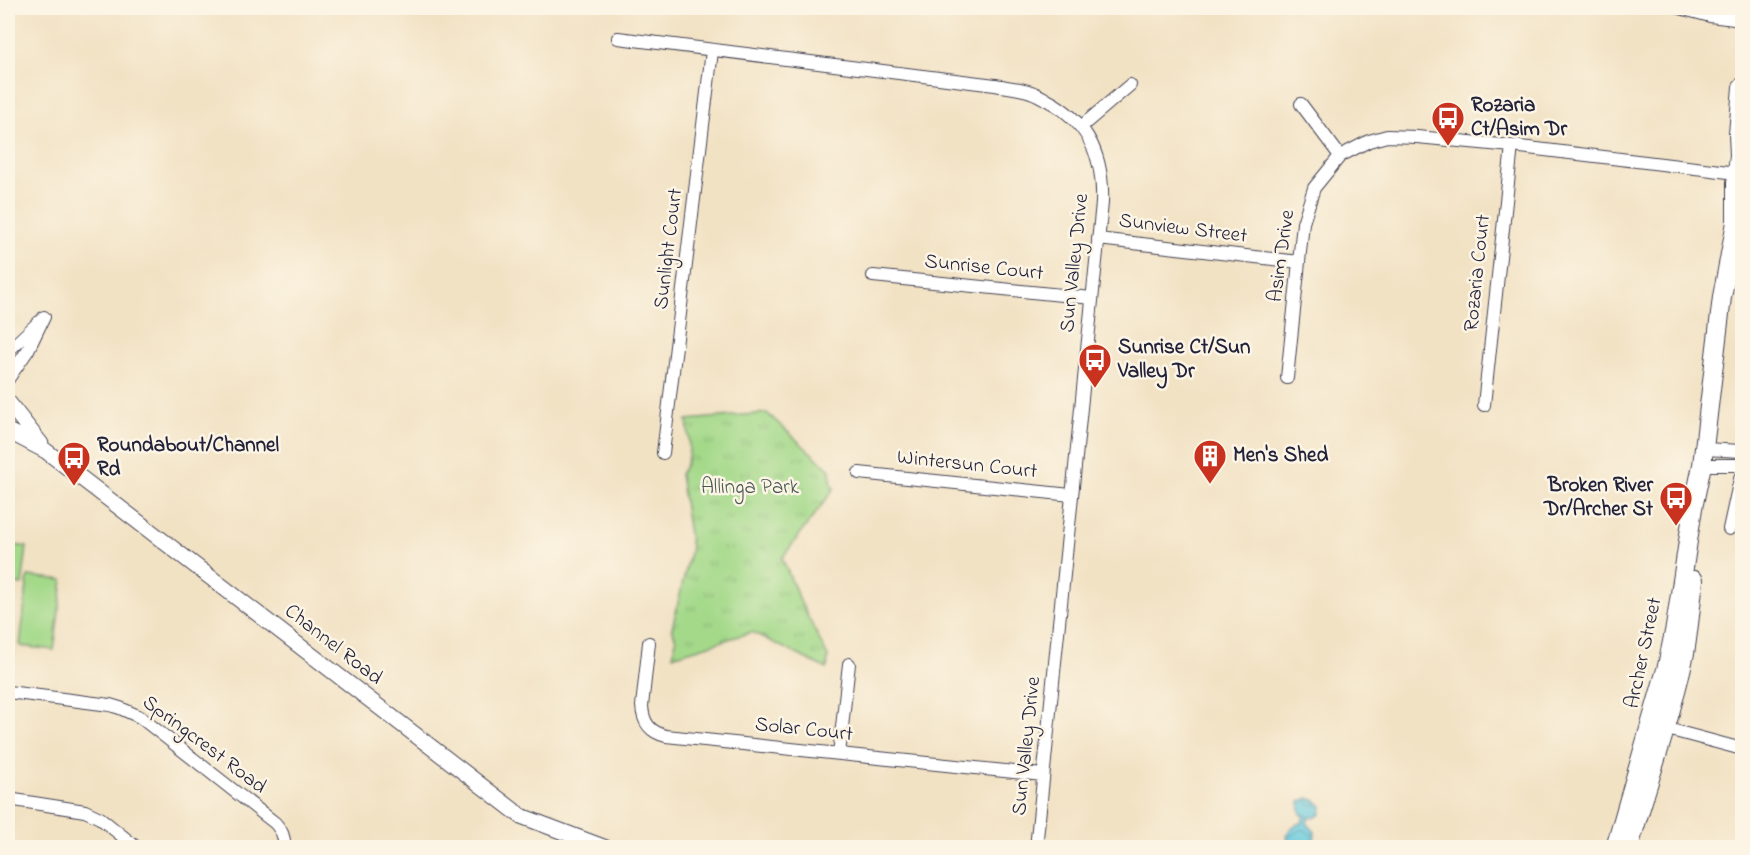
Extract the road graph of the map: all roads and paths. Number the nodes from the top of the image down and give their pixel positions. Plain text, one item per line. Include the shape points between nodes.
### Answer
1 (1680, 8) edge
2 (1743, 20) edge
3 (618, 38) dead end
4 (712, 51) junction
5 (1130, 85) dead end
6 (1743, 87) edge
7 (1301, 104) dead end
8 (1082, 126) junction
9 (1512, 146) junction
10 (1340, 156) junction
11 (1739, 165) edge
12 (1098, 239) junction
13 (1299, 262) junction
14 (873, 276) dead end
15 (1092, 298) junction
16 (8, 351) edge
17 (1287, 378) dead end
18 (8, 379) edge
19 (8, 402) edge
20 (1484, 405) dead end
21 (8, 431) edge
22 (1743, 450) edge
23 (46, 451) junction
24 (663, 453) dead end
25 (1703, 457) junction
26 (1743, 465) edge
27 (1743, 470) edge
28 (859, 473) dead end
29 (1071, 495) junction
30 (1729, 529) dead end
31 (649, 643) dead end
32 (849, 664) dead end
33 (8, 692) edge
34 (1659, 727) junction
35 (1743, 749) edge
36 (839, 754) junction
37 (1043, 775) junction
38 (8, 799) edge
39 (1628, 826) junction
40 (137, 848) edge
41 (284, 848) edge
42 (606, 848) edge
43 (1036, 848) edge
44 (1615, 848) edge
45 (1629, 848) edge

1 - 2 street
3 - 4 street, Sun Valley Drive
4 - 8 street, Sun Valley Drive via 1032,92 1062,108
4 - 24 street, Sunlight Court
5 - 8 street
6 - 11 main road, Archer Street via 1737,134
7 - 10 street
8 - 12 street, Sun Valley Drive via 1099,164 1103,187
9 - 10 street, Asim Drive via 1387,136
9 - 11 street, Asim Drive
9 - 20 street, Rozaria Court
10 - 13 street, Asim Drive via 1314,188 1303,223
11 - 25 main road, Archer Street via 1726,222 1722,297
12 - 13 street, Sunview Street
12 - 15 street, Sun Valley Drive
13 - 17 street, Asim Drive
14 - 15 street, Sunrise Court
15 - 29 street, Sun Valley Drive
16 - 18 street via 44,317
19 - 23 street, Channel Road
21 - 23 street, Channel Road
22 - 25 street
23 - 42 street, Channel Road via 521,816
25 - 26 street
25 - 34 main road, Archer Street via 1693,508 1682,628 1683,661
27 - 30 street
28 - 29 street, Wintersun Court
29 - 37 street, Sun Valley Drive
31 - 36 street, Solar Court via 642,706 644,720 652,731 666,736
32 - 36 street
33 - 41 street, Springcrest Road via 110,705 140,717 275,823 283,831
34 - 35 street
34 - 39 main road, Archer Street
36 - 37 street, Solar Court
37 - 43 street, Sun Valley Drive
38 - 40 street via 85,811
39 - 44 main road, Archer Street
39 - 45 main road, Archer Street

